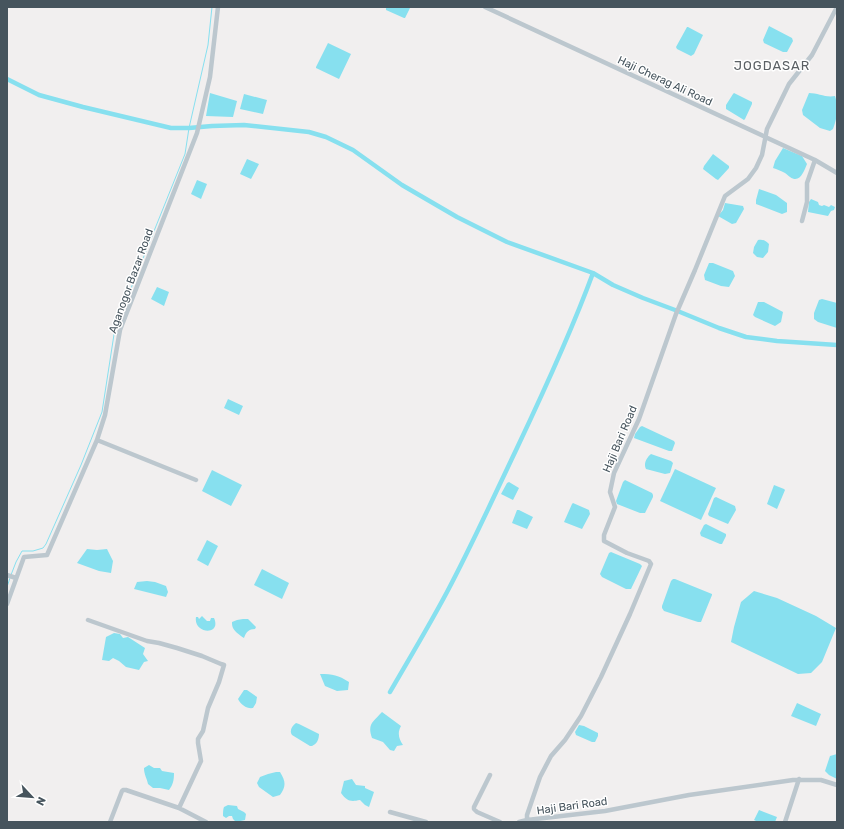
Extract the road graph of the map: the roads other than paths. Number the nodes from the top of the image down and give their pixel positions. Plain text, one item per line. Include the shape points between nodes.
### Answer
1 (218, 7) edge
2 (486, 7) edge
3 (837, 7) edge
4 (765, 137) junction
5 (815, 160) junction
6 (837, 173) edge
7 (802, 221) dead end
8 (97, 440) junction
9 (196, 480) dead end
10 (7, 575) edge
11 (15, 577) junction
12 (7, 604) edge
13 (88, 620) dead end
14 (490, 775) dead end
15 (799, 780) junction
16 (837, 785) edge
17 (179, 808) junction
18 (390, 812) dead end
19 (527, 820) junction
20 (110, 822) edge
21 (206, 822) edge
22 (427, 822) edge
23 (500, 822) edge
24 (519, 822) edge
25 (785, 822) edge

1 - 8 street, Aganogor Bazar Road via 210,77 197,133 120,330 105,415
2 - 4 street, Haji Cherag Ali Road
3 - 4 street, Haji Bari Road via 812,55 789,84
4 - 5 street, Haji Cherag Ali Road
4 - 19 street, Haji Bari Road via 762,155 756,168 748,179 725,196 676,314 639,420 614,473 610,492 615,507 604,541 650,561 651,564 609,660 581,716 551,756 540,777
5 - 6 street, Haji Cherag Ali Road
5 - 7 street via 807,183 807,202
8 - 9 street
8 - 11 street, Aganogor Bazar Road via 47,555 24,557
10 - 11 street
11 - 12 street, Aganogor Bazar Road
13 - 17 street via 224,665 208,708 203,731 198,739 201,761
14 - 23 street via 474,809
15 - 16 street, Haji Bari Road via 821,780
15 - 19 street, Haji Bari Road via 689,795 605,811
15 - 25 street
17 - 20 street via 123,790
17 - 21 street
18 - 22 street
19 - 24 street

